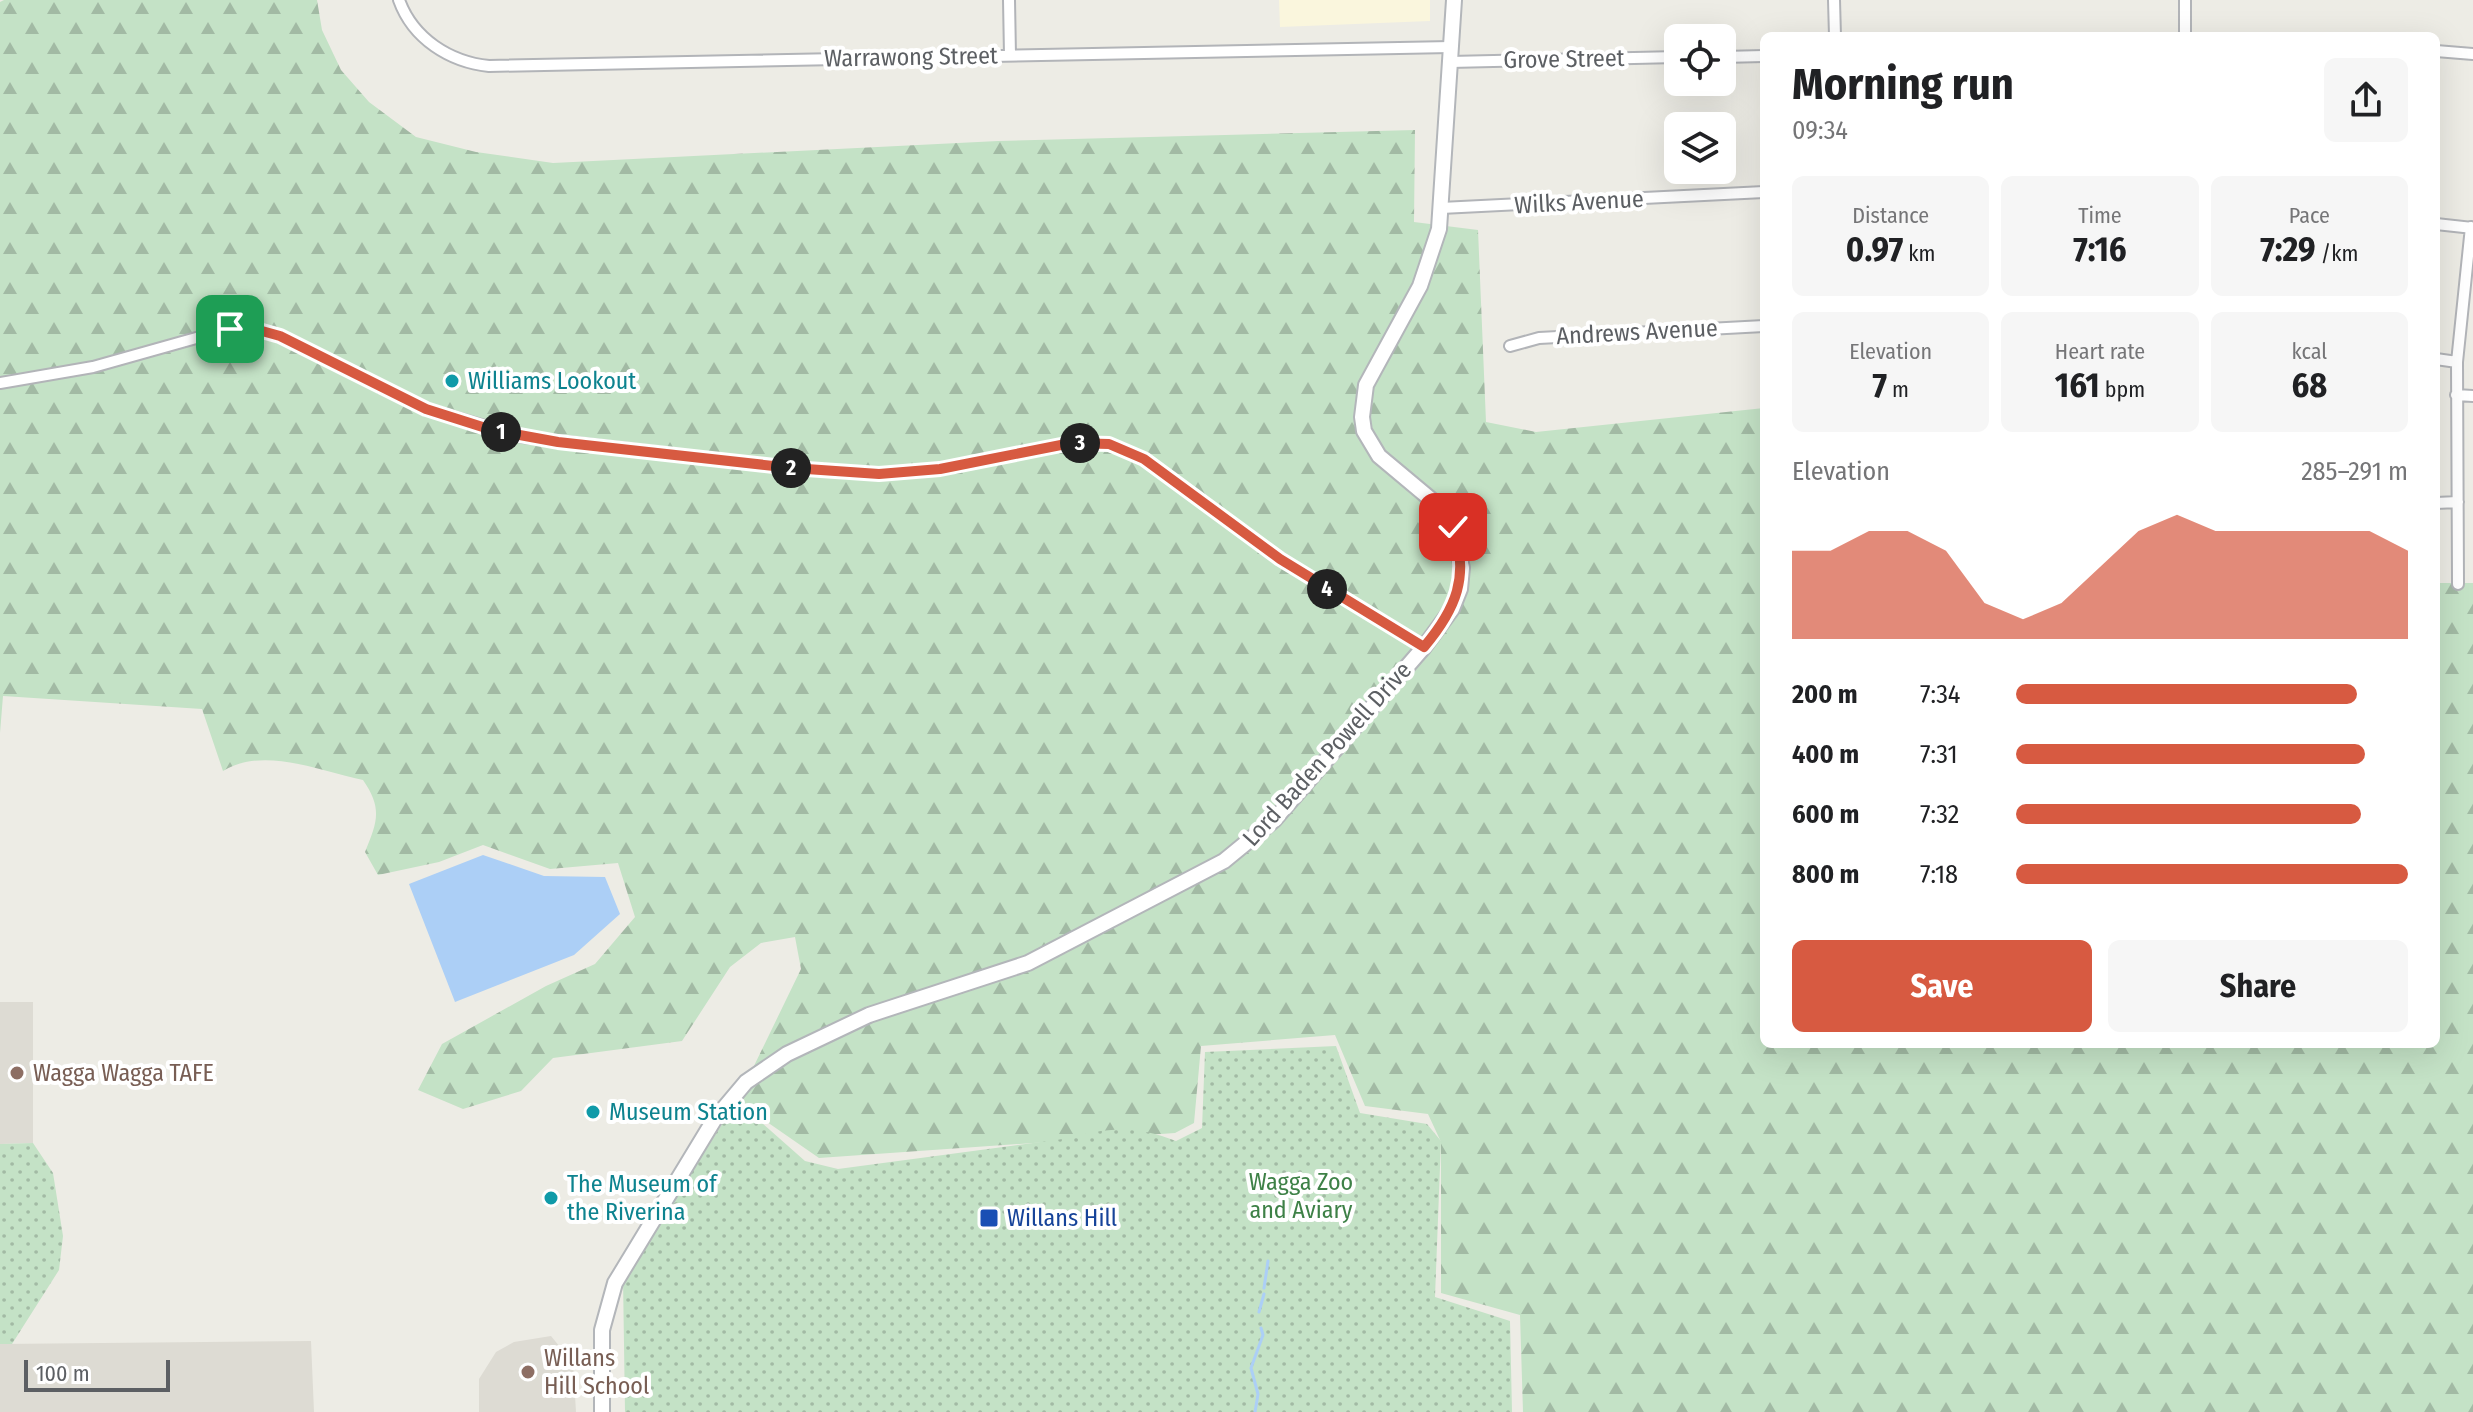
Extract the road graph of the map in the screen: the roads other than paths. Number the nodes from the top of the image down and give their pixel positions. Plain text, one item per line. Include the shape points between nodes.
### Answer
1 (399, 0) edge
2 (1009, 0) edge
3 (1454, 0) edge
4 (1834, 0) edge
5 (2185, 0) edge
6 (1835, 32) edge
7 (2185, 32) edge
8 (2440, 51) edge
9 (1450, 54) junction
10 (2473, 54) edge
11 (1010, 55) junction
12 (1760, 56) edge
13 (1664, 57) edge
14 (1736, 57) edge
15 (1760, 192) edge
16 (1441, 208) junction
17 (2440, 224) edge
18 (2472, 228) edge
19 (1760, 326) edge
20 (1510, 346) dead end
21 (2440, 360) edge
22 (2457, 362) junction
23 (0, 383) edge
24 (2456, 395) junction
25 (2473, 396) edge
26 (2458, 502) junction
27 (2440, 503) edge
28 (2458, 584) dead end
29 (1424, 647) junction
30 (602, 1412) edge

1 - 11 street, Warrawong Street via 436,48 470,64 489,66
2 - 11 street
3 - 9 street, Lord Baden Powell Drive
4 - 6 street
5 - 7 street
8 - 10 street
9 - 11 street, Warrawong Street
9 - 13 street, Grove Street
9 - 16 street, Lord Baden Powell Drive
12 - 14 street
15 - 16 street, Wilks Avenue
16 - 29 street, Lord Baden Powell Drive via 1428,267 1371,372 1362,400 1364,431 1371,445 1440,507 1459,545 1460,589
17 - 18 street
18 - 22 street
19 - 20 street, Andrews Avenue via 1539,338
21 - 22 street
22 - 24 street
23 - 29 street via 93,367 214,333 248,329 280,336 426,409 547,440 879,474 940,469 1071,443 1109,444 1144,459 1280,559
24 - 25 street
24 - 26 street
26 - 27 street
26 - 28 street
29 - 30 street, Lord Baden Powell Drive via 1274,820 1224,861 1028,963 869,1015 787,1054 746,1082 714,1120 615,1283 602,1330

